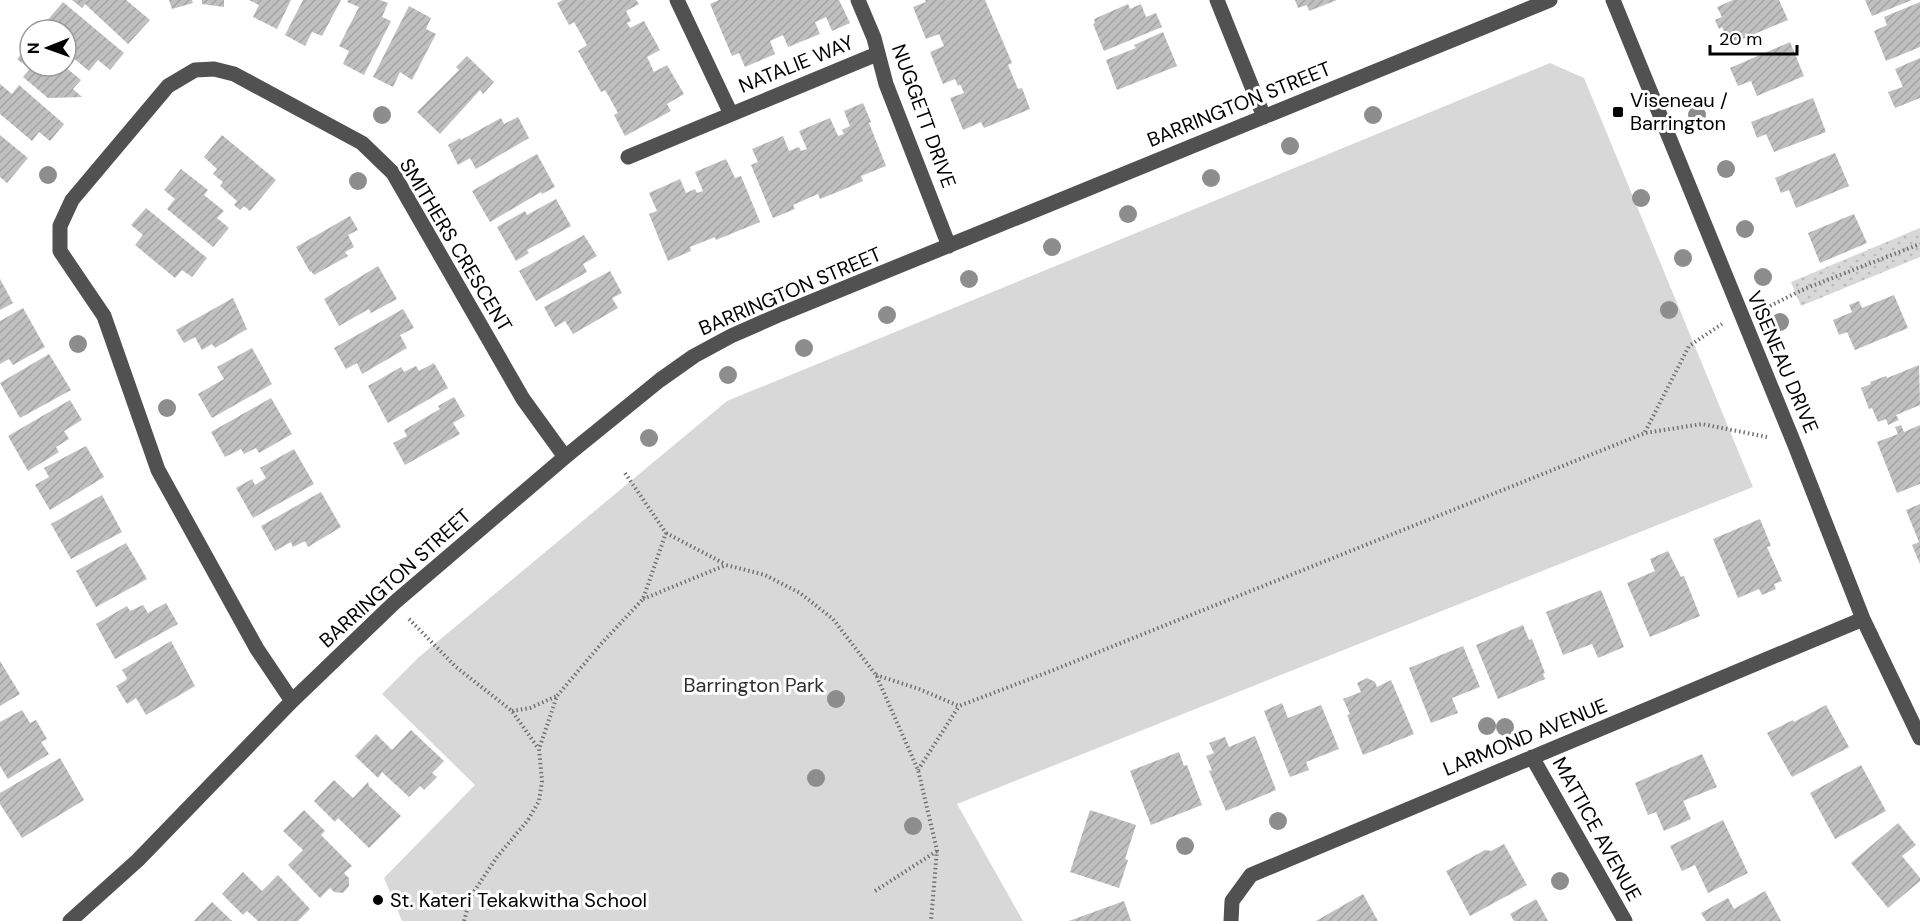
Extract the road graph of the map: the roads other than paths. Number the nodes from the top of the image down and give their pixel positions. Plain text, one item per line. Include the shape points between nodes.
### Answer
1 (677, 0) edge
2 (858, 0) edge
3 (1217, 0) edge
4 (1550, 0) edge
5 (1613, 0) edge
6 (877, 54) junction
7 (731, 114) junction
8 (1264, 117) junction
9 (628, 157) dead end
10 (949, 246) junction
11 (565, 457) junction
12 (1863, 620) junction
13 (292, 701) junction
14 (1920, 738) edge
15 (1532, 757) junction
16 (70, 921) edge
17 (1231, 921) edge
18 (1625, 921) edge

1 - 7 street, NATALIE WAY
2 - 6 street, NUGGETT DRIVE
3 - 8 street
4 - 8 street, BARRINGTON STREET
5 - 12 street, VISENEAU DRIVE
6 - 7 street, NATALIE WAY
6 - 10 street, NUGGETT DRIVE
7 - 9 street, NATALIE WAY
8 - 10 street, BARRINGTON STREET
10 - 11 street, BARRINGTON STREET via 731,336 694,356
11 - 13 street, BARRINGTON STREET via 394,603
11 - 13 street, SMITHERS CRESCENT via 523,399 393,173 362,143 234,74 195,70 168,86 72,200 60,226 60,251 104,316 158,470 257,649
12 - 14 street, VISENEAU DRIVE
12 - 15 street, LARMOND AVENUE
13 - 16 street, BARRINGTON STREET via 138,860
15 - 17 street, LARMOND AVENUE via 1251,874 1232,901
15 - 18 street, MATTICE AVENUE

